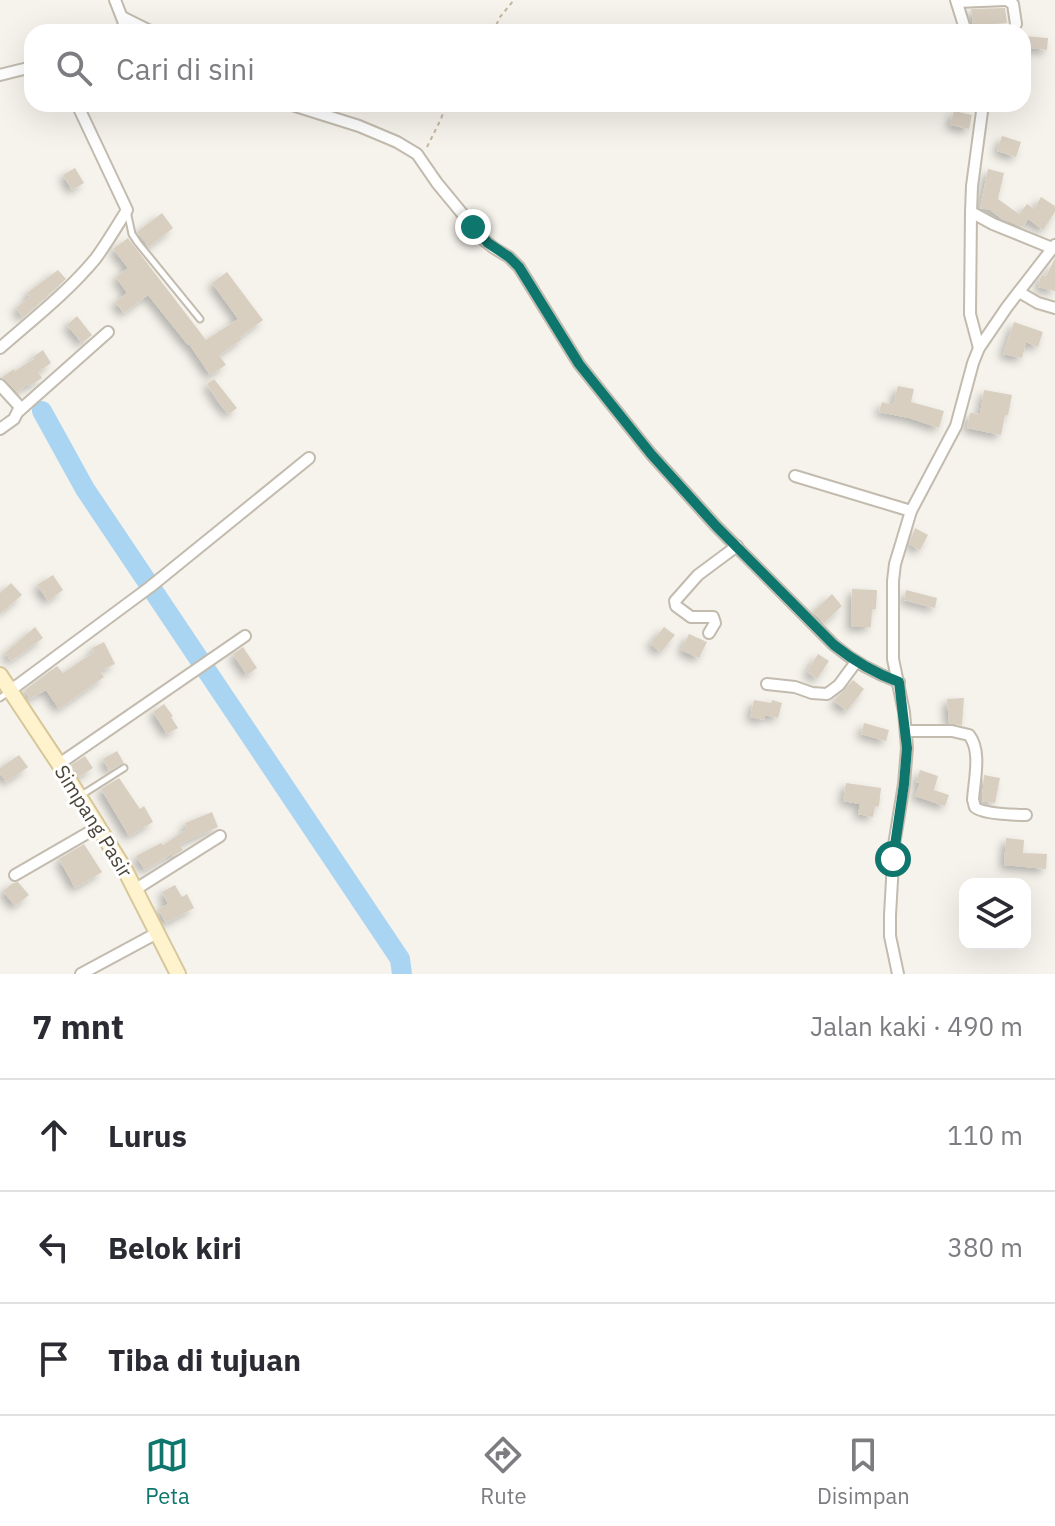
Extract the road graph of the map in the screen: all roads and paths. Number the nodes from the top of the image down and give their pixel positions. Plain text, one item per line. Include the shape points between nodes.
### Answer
1 (115, 0) edge
2 (514, 0) edge
3 (1006, 0) edge
4 (956, 1) edge
5 (122, 17) junction
6 (123, 24) edge
7 (136, 24) edge
8 (497, 24) edge
9 (963, 24) edge
10 (1016, 24) dead end
11 (24, 69) edge
12 (0, 75) edge
13 (81, 112) edge
14 (314, 112) edge
15 (443, 112) edge
16 (982, 112) edge
17 (421, 160) junction
18 (127, 210) junction
19 (971, 212) junction
20 (1054, 246) edge
21 (1019, 292) junction
22 (1055, 308) edge
23 (200, 319) dead end
24 (108, 332) dead end
25 (0, 348) edge
26 (979, 348) junction
27 (0, 385) edge
28 (19, 411) junction
29 (0, 429) edge
30 (309, 458) dead end
31 (795, 476) dead end
32 (911, 511) junction
33 (737, 546) junction
34 (709, 633) dead end
35 (245, 636) dead end
36 (856, 662) junction
37 (0, 675) edge
38 (899, 682) junction
39 (767, 684) dead end
40 (5, 694) edge
41 (906, 731) junction
42 (59, 764) junction
43 (124, 768) dead end
44 (79, 796) junction
45 (1026, 815) dead end
46 (98, 827) junction
47 (220, 836) dead end
48 (15, 875) dead end
49 (136, 889) junction
50 (157, 933) junction
51 (81, 974) edge
52 (178, 974) edge
53 (898, 974) edge

1 - 5 street
2 - 8 path
3 - 4 street
3 - 10 street via 1013,4
4 - 9 street
5 - 6 street
5 - 7 street
11 - 12 street
13 - 18 street
14 - 17 street via 359,126
15 - 17 path
16 - 19 street
17 - 33 street via 484,240 519,267 606,400
18 - 23 lane via 138,243
18 - 25 street via 82,273
19 - 20 street
19 - 26 street via 970,314
20 - 21 street
21 - 22 street
21 - 26 street
24 - 28 street
26 - 32 street via 956,426
27 - 28 street
28 - 29 street
30 - 40 street
31 - 32 street
32 - 38 street via 893,581 893,659
33 - 34 street via 698,575 675,601 691,617 713,617
33 - 36 street
35 - 42 street
36 - 38 street
36 - 39 street via 827,694
37 - 40 street, Simpang Pasir
38 - 41 street
40 - 42 street, Simpang Pasir
41 - 45 street via 969,735 975,744 975,806
41 - 53 street via 890,915
42 - 44 street, Simpang Pasir
43 - 44 lane
44 - 46 street, Simpang Pasir
46 - 48 street
46 - 49 street, Simpang Pasir
47 - 49 street
49 - 50 street, Simpang Pasir
50 - 51 street
50 - 52 street, Simpang Pasir

